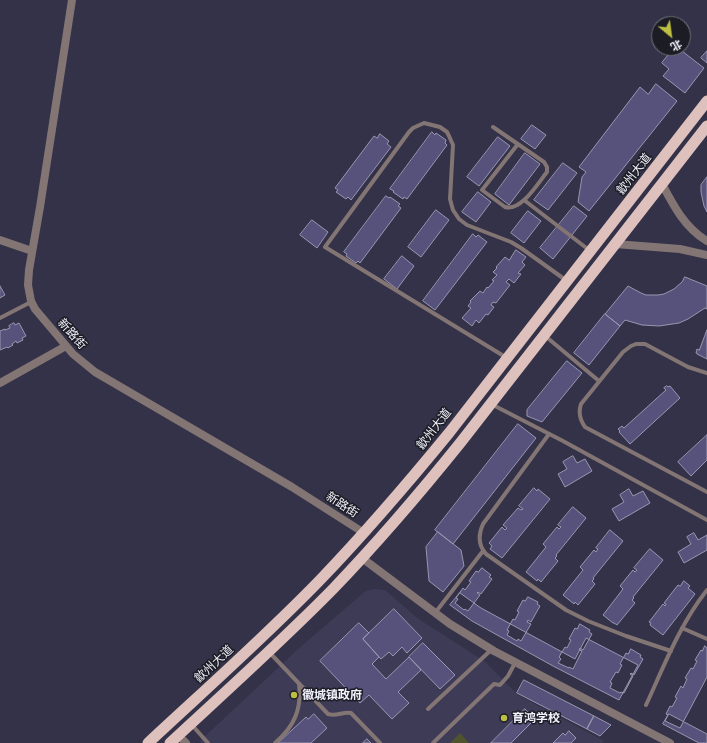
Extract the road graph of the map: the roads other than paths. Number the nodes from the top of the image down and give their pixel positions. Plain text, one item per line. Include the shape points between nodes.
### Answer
1 (72, 0) edge
2 (707, 101) edge
3 (707, 126) edge
4 (493, 128) dead end
5 (518, 144) junction
6 (662, 184) junction
7 (524, 200) junction
8 (0, 240) edge
9 (707, 241) edge
10 (615, 244) junction
11 (32, 250) junction
12 (590, 251) junction
13 (707, 255) edge
14 (567, 281) junction
15 (31, 301) junction
16 (0, 318) edge
17 (544, 335) junction
18 (66, 346) junction
19 (507, 358) junction
20 (707, 373) edge
21 (599, 381) junction
22 (0, 383) edge
23 (491, 403) junction
24 (548, 434) junction
25 (707, 492) edge
26 (707, 520) edge
27 (364, 533) junction
28 (483, 551) junction
29 (362, 558) junction
30 (707, 590) edge
31 (435, 613) junction
32 (682, 628) junction
33 (707, 639) edge
34 (491, 649) junction
35 (671, 651) junction
36 (268, 652) junction
37 (515, 663) junction
38 (299, 684) junction
39 (646, 705) dead end
40 (428, 710) dead end
41 (191, 724) junction
42 (178, 740) edge
43 (148, 743) edge
44 (208, 743) edge
45 (275, 743) edge
46 (380, 743) edge
47 (433, 743) edge
48 (670, 743) edge

1 - 11 street, 新路街
2 - 12 highway, 歙州大道
3 - 6 highway
4 - 5 lane
5 - 7 lane via 544,162 548,169
5 - 7 lane via 482,190 507,208 515,207
6 - 9 street via 679,214
6 - 10 highway
7 - 12 lane
8 - 11 street
10 - 13 street via 680,248
10 - 17 highway
11 - 15 street, 新路街 via 28,278
12 - 14 highway, 歙州大道
14 - 19 highway, 歙州大道
14 - 19 lane via 511,242 459,220 450,199 453,145 449,136 440,127 424,123 409,132 325,247
15 - 16 lane
15 - 18 street, 新路街
17 - 21 lane
17 - 23 highway
18 - 22 street
18 - 27 street, 新路街 via 95,372 292,487
19 - 27 highway, 歙州大道 via 417,472
20 - 21 lane via 688,367 640,343 626,348
21 - 25 lane via 581,404 579,416 585,427
23 - 24 lane
23 - 29 highway via 429,482
24 - 26 lane
24 - 28 lane via 483,524 479,538
27 - 43 highway, 歙州大道 via 292,608
28 - 31 lane
28 - 35 lane via 566,610 626,636
29 - 31 street
29 - 36 highway
30 - 32 lane
31 - 34 street
32 - 33 lane
32 - 35 lane
34 - 37 street
34 - 40 lane
35 - 39 lane
36 - 38 lane
36 - 41 highway
37 - 47 lane via 500,685 494,684
37 - 48 street
38 - 45 lane via 299,708 288,730
38 - 46 lane via 328,714 351,713
41 - 42 highway
41 - 44 lane

